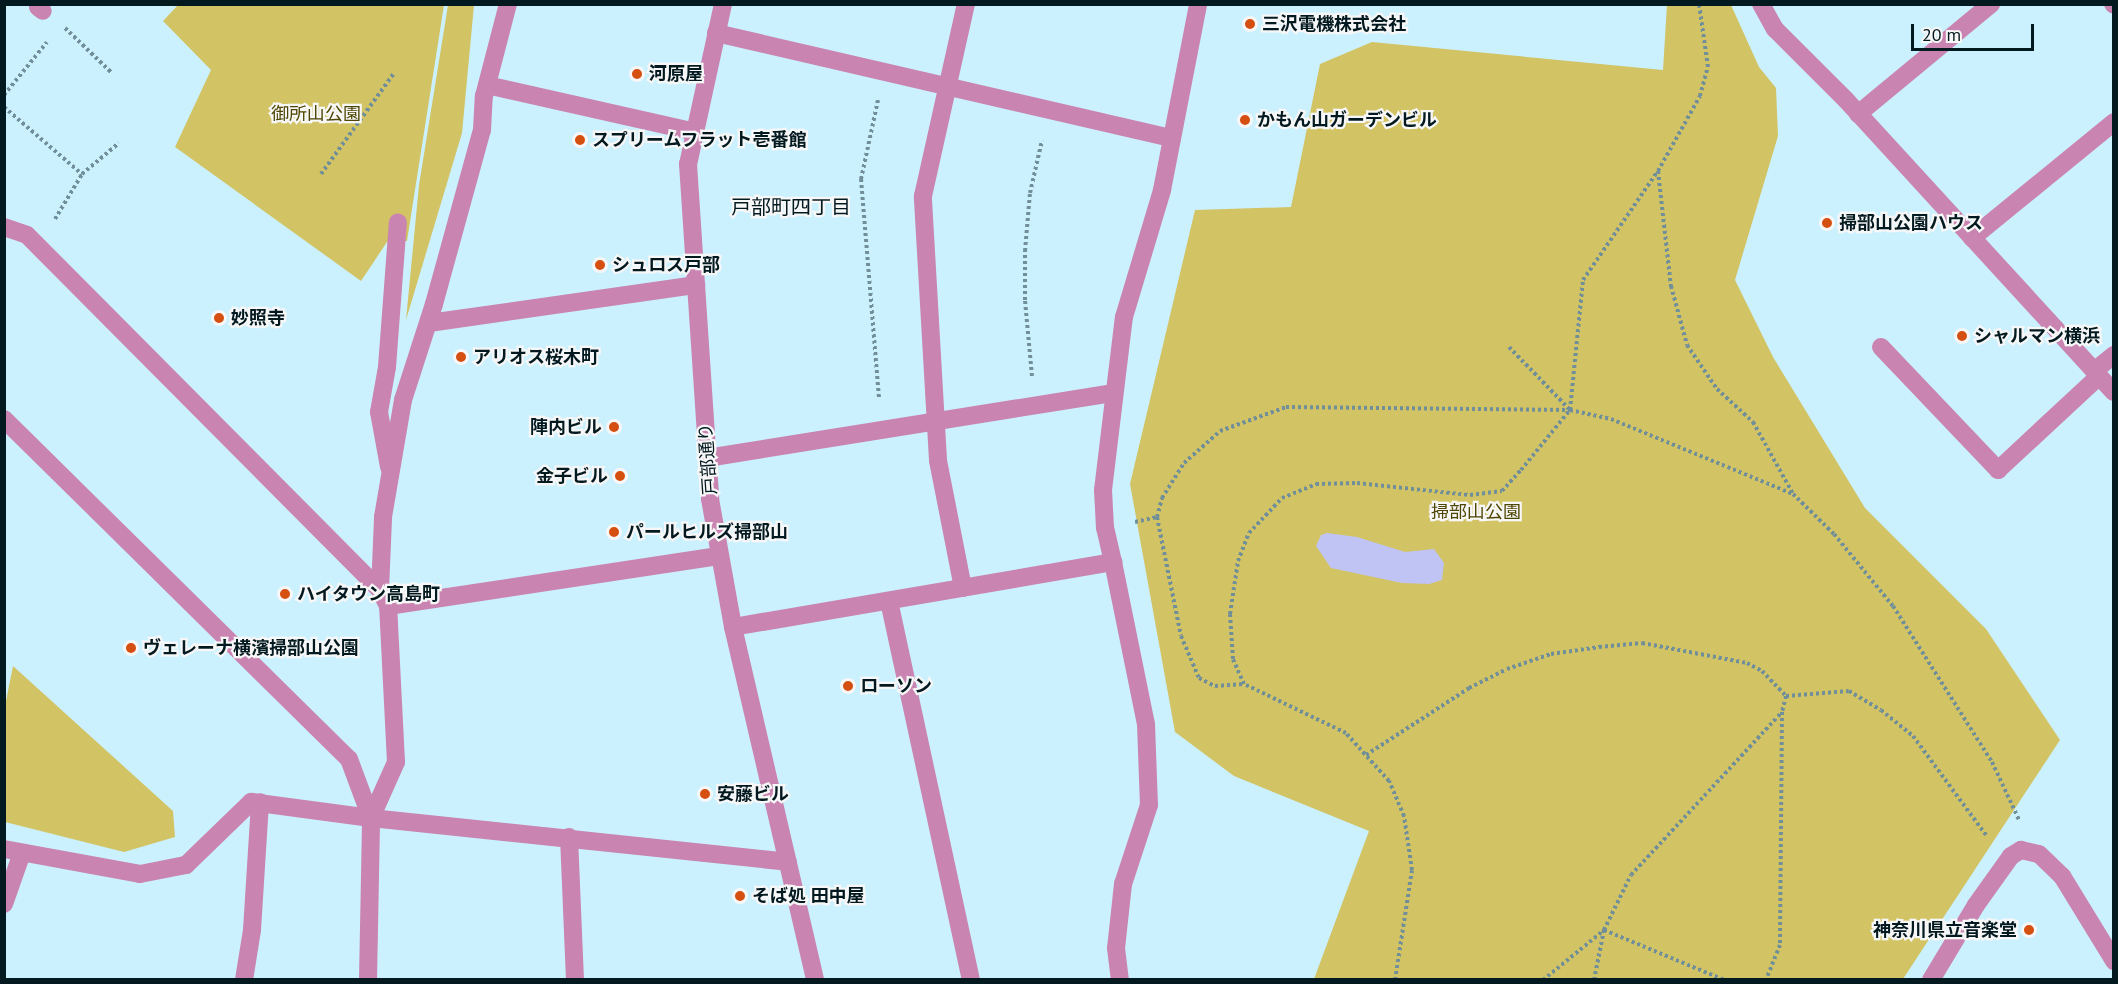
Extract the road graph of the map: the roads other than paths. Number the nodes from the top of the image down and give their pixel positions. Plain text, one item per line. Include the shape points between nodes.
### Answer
1 (508, 4) edge
2 (723, 4) edge
3 (966, 4) edge
4 (1198, 4) edge
5 (1761, 4) edge
6 (1991, 4) edge
7 (716, 33) junction
8 (487, 85) junction
9 (949, 86) junction
10 (1858, 114) junction
11 (2114, 122) edge
12 (694, 132) junction
13 (1172, 138) junction
14 (398, 222) dead end
15 (4, 227) edge
16 (1972, 238) junction
17 (696, 285) junction
18 (429, 323) junction
19 (1881, 347) dead end
20 (2114, 355) edge
21 (2097, 374) junction
22 (2114, 392) edge
23 (1114, 393) junction
24 (4, 419) edge
25 (935, 422) junction
26 (707, 458) junction
27 (391, 472) junction
28 (720, 556) junction
29 (1113, 562) junction
30 (963, 588) junction
31 (384, 598) junction
32 (888, 601) junction
33 (733, 627) junction
34 (260, 802) junction
35 (371, 818) junction
36 (569, 837) junction
37 (13, 851) edge
38 (788, 862) junction
39 (4, 904) edge
40 (2114, 961) edge
41 (244, 980) edge
42 (368, 980) edge
43 (575, 980) edge
44 (815, 980) edge
45 (971, 980) edge
46 (1120, 980) edge
47 (1931, 980) edge

1 - 8 street
2 - 7 street, 戸部通り
3 - 9 street
4 - 13 street
5 - 10 street via 1775,29
6 - 10 street
7 - 9 street
7 - 12 street, 戸部通り
8 - 12 street
8 - 18 street via 482,130
9 - 13 street
9 - 25 street via 923,196
10 - 16 street
11 - 16 street
12 - 17 street, 戸部通り via 688,164
13 - 23 street via 1162,190 1124,317
14 - 27 street via 380,412
15 - 31 street via 27,235
16 - 21 street
17 - 18 street
17 - 26 street, 戸部通り
18 - 27 street via 403,400
19 - 21 street via 1998,470
20 - 21 street
21 - 22 street
23 - 25 street
23 - 29 street via 1103,490 1105,528
24 - 35 street via 349,759
25 - 26 street
25 - 30 street via 938,460
26 - 28 street, 戸部通り
27 - 31 street via 383,518
28 - 31 street
28 - 33 street, 戸部通り
29 - 30 street
29 - 46 street via 1146,724 1149,805 1123,884 1116,948
30 - 32 street
31 - 35 street via 396,762
32 - 33 street
32 - 45 street
33 - 38 street, 戸部通り
34 - 35 street
34 - 37 street via 251,802 186,865 140,874
34 - 41 street via 252,930
35 - 36 street
35 - 42 street
36 - 38 street
36 - 43 street
37 - 39 street
38 - 44 street, 戸部通り
40 - 47 street via 2062,876 2039,854 2021,850 2011,856 1976,905

